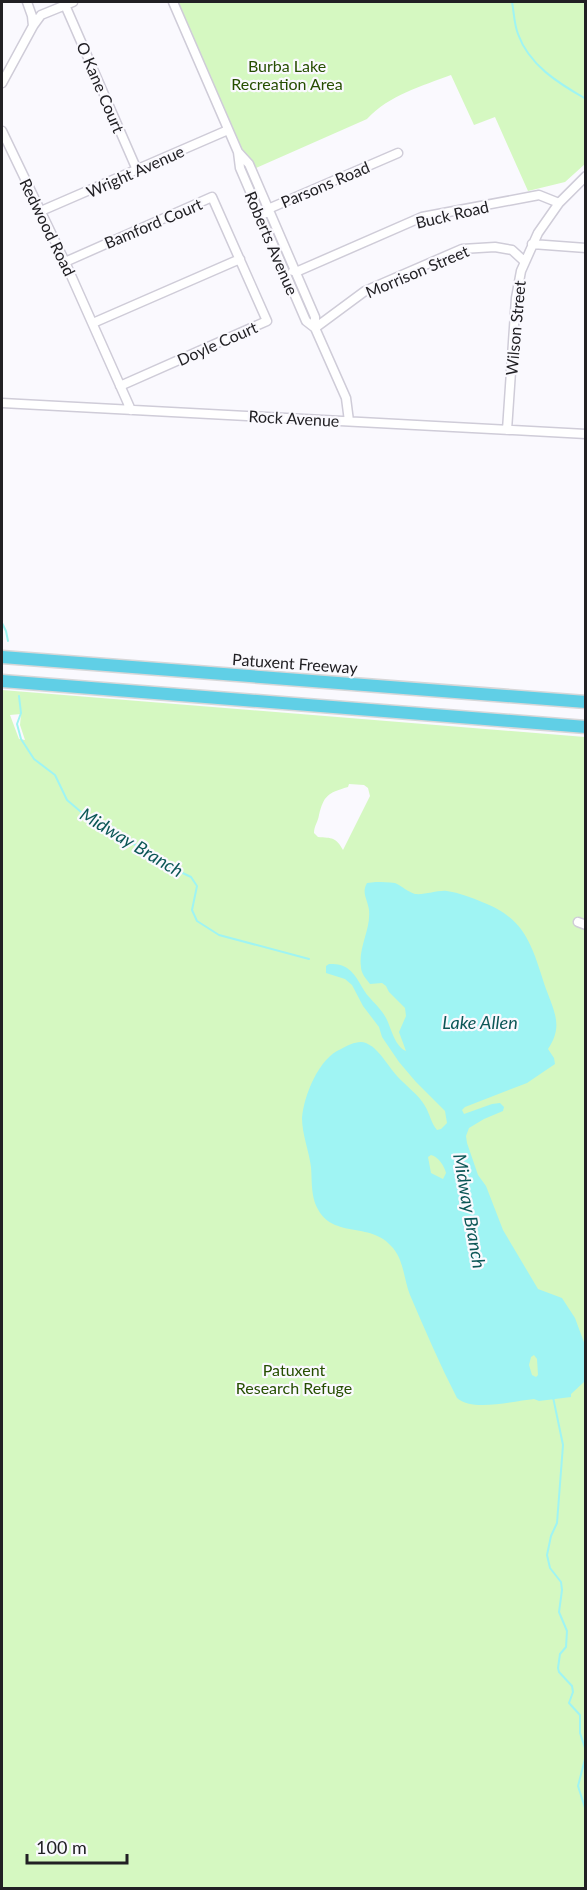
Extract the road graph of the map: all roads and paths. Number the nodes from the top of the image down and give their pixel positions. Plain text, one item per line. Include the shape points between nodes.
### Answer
1 (27, 2) edge
2 (173, 2) edge
3 (69, 3) edge
4 (33, 26) junction
5 (2, 82) edge
6 (228, 130) junction
7 (2, 131) edge
8 (238, 152) junction
9 (398, 153) dead end
10 (137, 170) junction
11 (585, 176) edge
12 (559, 203) junction
13 (268, 209) junction
14 (41, 211) junction
15 (265, 225) junction
16 (532, 244) junction
17 (585, 248) edge
18 (240, 259) junction
19 (524, 261) junction
20 (65, 262) junction
21 (282, 266) junction
22 (296, 272) junction
23 (93, 323) junction
24 (315, 328) junction
25 (120, 386) junction
26 (2, 403) edge
27 (130, 406) junction
28 (349, 421) junction
29 (507, 430) junction
30 (585, 434) edge
31 (2, 657) edge
32 (2, 681) edge
33 (585, 702) edge
34 (585, 726) edge

1 - 4 street
2 - 6 street, Roberts Avenue
3 - 4 street via 41,15
3 - 10 street, O Kane Court
4 - 5 street
6 - 8 street, Roberts Avenue
6 - 10 street, Wright Avenue
7 - 14 street, Redwood Road
8 - 13 street, Roberts Avenue via 249,164
8 - 15 street, Roberts Avenue via 240,168
9 - 13 street, Parsons Road
10 - 14 street, Wright Avenue
11 - 12 street, Wilson Street
12 - 16 street, Wilson Street
12 - 22 street, Buck Road via 539,195 422,217
13 - 15 street, Parsons Road
13 - 22 street, Roberts Avenue
14 - 20 street, Redwood Road
15 - 21 street, Roberts Avenue
16 - 17 street
16 - 19 street, Wilson Street
18 - 20 street, Bamford Court via 212,197
18 - 23 street
18 - 25 street, Doyle Court via 267,321
19 - 24 street, Morrison Street via 512,250 462,249 365,291
19 - 29 street, Wilson Street via 516,298
20 - 23 street, Redwood Road
21 - 22 street
21 - 24 street, Roberts Avenue via 306,321
22 - 24 street, Roberts Avenue via 315,317
23 - 25 street
24 - 28 street, Roberts Avenue via 346,398
25 - 27 street
26 - 27 street, Rock Avenue
27 - 28 street, Rock Avenue
28 - 29 street, Rock Avenue
29 - 30 street, Rock Avenue
31 - 33 highway, Patuxent Freeway
32 - 34 highway

